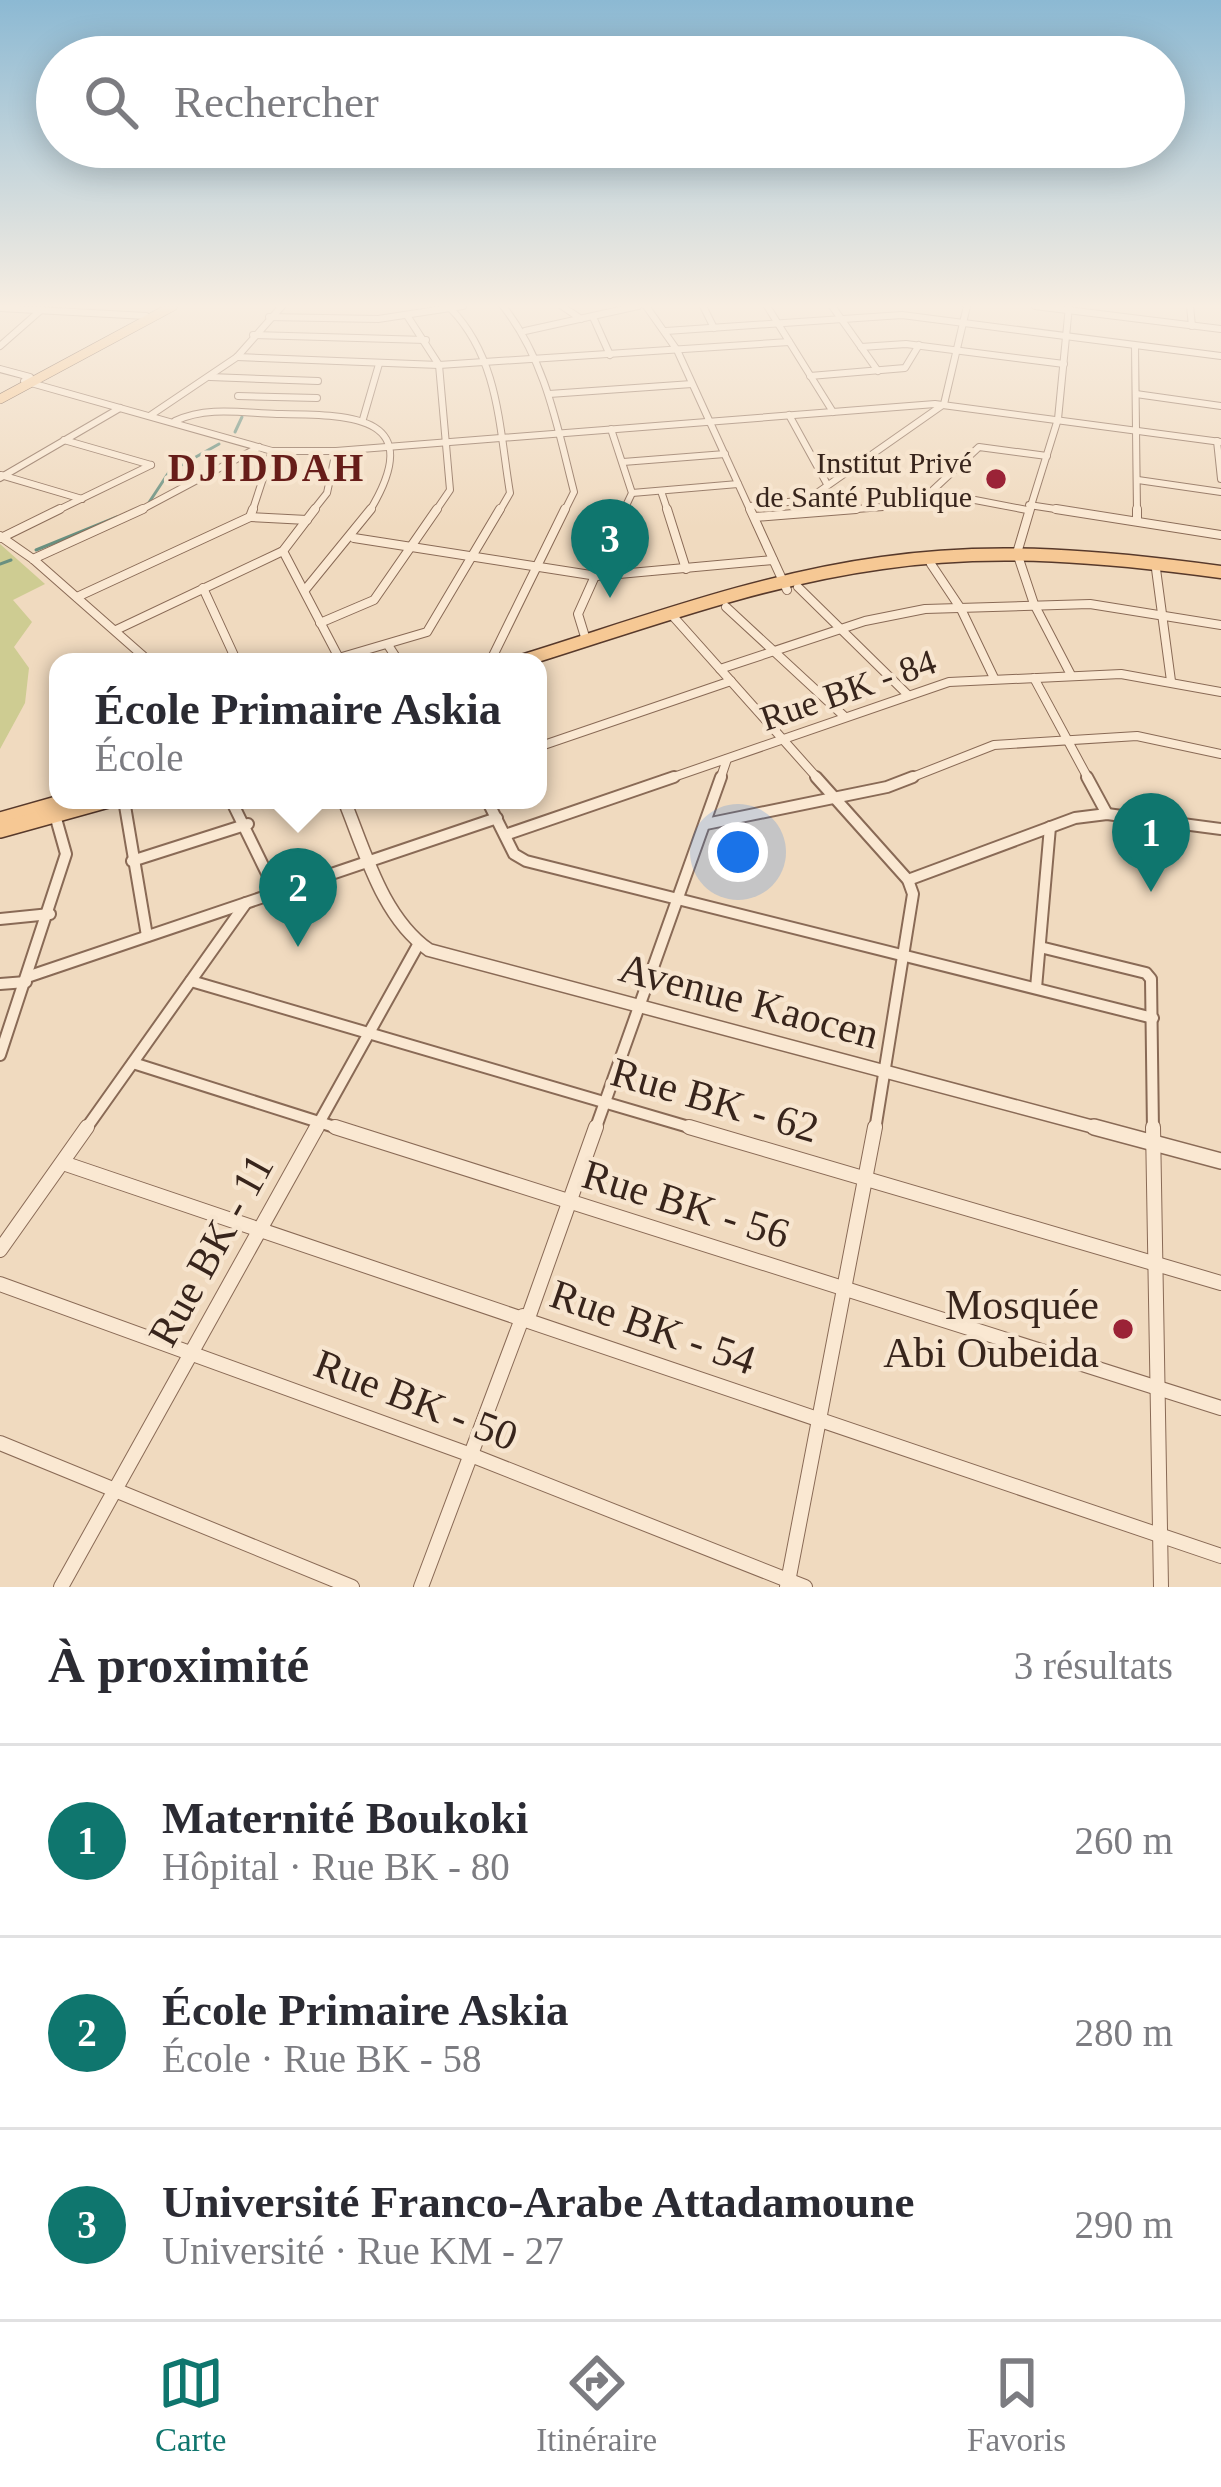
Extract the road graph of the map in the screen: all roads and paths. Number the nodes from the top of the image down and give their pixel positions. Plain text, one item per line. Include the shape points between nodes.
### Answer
1 (28, 380) joint
2 (205, 380) edge
3 (244, 380) edge
4 (283, 380) edge
5 (374, 380) edge
6 (440, 380) edge
7 (491, 380) edge
8 (545, 380) edge
9 (690, 380) edge
10 (812, 380) edge
11 (950, 380) edge
12 (1062, 380) edge
13 (1136, 380) edge
14 (318, 381) joint
15 (692, 384) junction
16 (549, 394) junction
17 (1136, 394) junction
18 (0, 396) edge
19 (238, 396) junction
20 (317, 398) junction
21 (944, 404) junction
22 (1221, 406) edge
23 (121, 407) junction
24 (832, 412) junction
25 (234, 413) junction
26 (317, 414) junction
27 (151, 415) junction
28 (789, 415) junction
29 (363, 418) junction
30 (1058, 419) junction
31 (709, 421) junction
32 (174, 422) junction
33 (611, 429) junction
34 (1136, 430) junction
35 (558, 432) junction
36 (501, 436) junction
37 (64, 440) junction
38 (444, 441) junction
39 (1219, 442) edge
40 (388, 445) junction
41 (259, 447) junction
42 (272, 451) junction
43 (336, 451) junction
44 (725, 454) junction
45 (1047, 455) junction
46 (623, 463) junction
47 (1, 476) edge
48 (1221, 479) edge
49 (1138, 480) junction
50 (739, 484) junction
51 (827, 484) junction
52 (661, 491) junction
53 (1221, 492) edge
54 (632, 493) junction
55 (82, 499) junction
56 (807, 500) junction
57 (917, 505) junction
58 (750, 506) junction
59 (1028, 507) junction
60 (814, 513) junction
61 (250, 517) junction
62 (755, 517) junction
63 (307, 520) junction
64 (1137, 521) junction
65 (1221, 535) edge
66 (1, 538) edge
67 (354, 538) junction
68 (412, 548) junction
69 (283, 551) junction
70 (1018, 557) junction
71 (33, 559) junction
72 (471, 559) junction
73 (773, 560) junction
74 (931, 564) junction
75 (536, 567) junction
76 (686, 569) junction
77 (1156, 569) junction
78 (1221, 575) edge
79 (598, 576) junction
80 (790, 586) junction
81 (203, 588) junction
82 (304, 590) junction
83 (76, 597) junction
84 (1034, 604) junction
85 (726, 607) junction
86 (961, 608) junction
87 (1162, 615) junction
88 (674, 617) junction
89 (320, 623) junction
90 (1221, 625) edge
91 (841, 629) junction
92 (116, 630) junction
93 (586, 640) junction
94 (388, 645) junction
95 (772, 652) junction
96 (140, 653) edge
97 (233, 653) edge
98 (336, 653) edge
99 (358, 653) edge
100 (393, 653) edge
101 (494, 653) edge
102 (553, 656) junction
103 (547, 658) edge
104 (720, 669) junction
105 (1072, 675) junction
106 (1034, 677) junction
107 (994, 679) junction
108 (730, 681) junction
109 (1171, 681) junction
110 (1221, 692) edge
111 (908, 695) junction
112 (845, 717) junction
113 (785, 740) junction
114 (1067, 740) junction
115 (547, 744) edge
116 (1221, 754) edge
117 (727, 759) junction
118 (839, 798) junction
119 (49, 806) edge
120 (76, 809) edge
121 (125, 809) edge
122 (236, 809) edge
123 (348, 809) edge
124 (492, 809) edge
125 (1107, 814) junction
126 (55, 815) junction
127 (496, 818) junction
128 (0, 820) edge
129 (706, 824) junction
130 (246, 825) junction
131 (1050, 827) junction
132 (0, 830) edge
133 (1221, 830) edge
134 (505, 835) junction
135 (371, 860) junction
136 (132, 861) junction
137 (908, 880) junction
138 (276, 892) junction
139 (677, 899) junction
140 (246, 903) junction
141 (50, 914) junction
142 (0, 919) edge
143 (147, 937) junction
144 (418, 945) junction
145 (1040, 947) junction
146 (903, 956) junction
147 (26, 979) junction
148 (191, 981) junction
149 (0, 984) edge
150 (1036, 988) junction
151 (636, 1006) junction
152 (1153, 1018) junction
153 (371, 1033) junction
154 (0, 1055) edge
155 (133, 1063) junction
156 (885, 1072) junction
157 (602, 1102) junction
158 (319, 1125) junction
159 (1156, 1144) junction
160 (1221, 1161) edge
161 (63, 1163) junction
162 (867, 1177) junction
163 (568, 1202) junction
164 (260, 1230) junction
165 (0, 1250) edge
166 (1156, 1264) junction
167 (1221, 1283) edge
168 (0, 1284) edge
169 (847, 1287) junction
170 (525, 1317) junction
171 (193, 1351) junction
172 (1160, 1388) junction
173 (1221, 1408) edge
174 (820, 1418) junction
175 (0, 1443) edge
176 (472, 1455) junction
177 (116, 1490) junction
178 (1161, 1536) junction
179 (1221, 1556) edge
180 (788, 1584) edge
181 (61, 1587) edge
182 (352, 1587) edge
183 (421, 1587) edge
184 (806, 1587) edge
185 (1161, 1587) edge

1 - 18 main road
1 - 23 street
2 - 27 street
3 - 19 street
4 - 14 street
5 - 29 street
6 - 38 street
7 - 36 street
8 - 16 street
9 - 15 street
10 - 24 street
11 - 21 street
12 - 30 street
13 - 17 street
14 - 20 street
15 - 16 street
15 - 31 street
16 - 35 street
17 - 22 street
17 - 34 street
19 - 20 street
19 - 25 street
20 - 26 street
21 - 24 street
21 - 30 street
21 - 51 street
23 - 27 street
23 - 37 street
24 - 28 street
25 - 26 street
25 - 32 street
26 - 29 street
27 - 32 street
28 - 31 street
28 - 51 street
29 - 40 street
30 - 34 street
30 - 45 street
31 - 33 street
31 - 44 street
32 - 41 street
33 - 35 street
33 - 46 street
34 - 39 street
34 - 49 street
35 - 36 street
35 - 75 street via 574,495
36 - 38 street
36 - 72 street via 511,491
37 - 47 street
37 - 55 street via 152,465
38 - 40 street
38 - 68 street via 450,490
39 - 48 street
40 - 43 street
40 - 67 street via 386,487
41 - 42 street
41 - 71 street
42 - 43 street
42 - 61 street
43 - 63 street via 329,488
44 - 46 street
44 - 50 street
45 - 57 street via 979,447
45 - 59 street
46 - 54 street
47 - 55 street
49 - 53 street
49 - 64 street
50 - 52 street
50 - 58 street
51 - 56 street
52 - 54 street
52 - 76 street
54 - 79 street
55 - 66 street
56 - 58 street
56 - 60 street
57 - 59 street via 975,500
57 - 60 street
58 - 62 street
59 - 64 street
59 - 70 street
60 - 62 street
61 - 63 street
61 - 83 street
62 - 73 street
63 - 69 street
64 - 65 street
66 - 71 street
67 - 68 street
67 - 82 street
68 - 72 street
68 - 89 street via 374,601
69 - 81 street
69 - 82 street
70 - 74 main road
70 - 77 main road
70 - 78 main road via 1114,558
70 - 80 main road via 885,562
70 - 84 street
71 - 83 street
72 - 75 street
72 - 94 street via 427,632
73 - 76 street
73 - 80 street
74 - 80 main road
74 - 86 street
75 - 79 street
75 - 101 street
76 - 79 street
77 - 78 main road
77 - 87 street
79 - 93 street via 578,614
80 - 85 main road
80 - 88 main road
80 - 91 street
81 - 92 street
81 - 97 street
82 - 89 street
83 - 92 street
84 - 86 street
84 - 87 street
84 - 105 street
85 - 88 main road
85 - 95 street
86 - 91 street via 900,612
86 - 107 street
87 - 90 street
87 - 109 street
88 - 93 main road
88 - 102 main road
88 - 104 street
89 - 98 street
91 - 95 street
91 - 111 street
92 - 96 street
93 - 102 main road
94 - 99 street
94 - 100 street
95 - 104 street
95 - 112 street
102 - 103 main road
104 - 108 street
105 - 106 street, Rue BK - 84
105 - 109 street, Rue BK - 84
106 - 107 street, Rue BK - 84
106 - 114 street
107 - 111 street, Rue BK - 84
108 - 113 street
108 - 115 street, Rue BK - 84
109 - 110 street, Rue BK - 84
111 - 112 street, Rue BK - 84
112 - 113 street, Rue BK - 84
113 - 117 street, Rue BK - 84
113 - 118 street
114 - 116 street via 1144,736
114 - 118 street via 994,745
114 - 125 street
117 - 129 street
117 - 134 street, Rue BK - 84
118 - 129 street
118 - 137 street
119 - 128 main road
120 - 126 main road
121 - 136 street
122 - 130 street
123 - 135 street
124 - 127 street
125 - 131 street
125 - 133 street
126 - 132 main road
126 - 141 street via 66,849
127 - 134 street
127 - 135 street
129 - 139 street
130 - 136 street
130 - 138 street
131 - 137 street
131 - 145 street
134 - 139 street via 526,861
135 - 138 street
135 - 144 street
136 - 143 street
137 - 146 street
138 - 140 street
139 - 146 street
139 - 151 street
140 - 143 street
140 - 148 street
141 - 142 street
141 - 147 street
143 - 147 street
144 - 151 street, Avenue Kaocen
144 - 153 street, Rue BK - 11
145 - 150 street
145 - 152 street via 1146,973
146 - 150 street
146 - 156 street
147 - 149 street
147 - 154 street
148 - 153 street, Rue BK - 62
148 - 155 street
150 - 152 street
151 - 156 street, Avenue Kaocen
151 - 157 street
152 - 159 street
153 - 157 street, Rue BK - 62
153 - 158 street, Rue BK - 11
155 - 158 street, Rue BK - 56
155 - 161 street
156 - 159 street, Avenue Kaocen
156 - 162 street
157 - 162 street, Rue BK - 62
157 - 163 street
158 - 163 street, Rue BK - 56
158 - 164 street, Rue BK - 11
159 - 160 street, Avenue Kaocen
159 - 166 street
161 - 164 street, Rue BK - 54
161 - 165 street
162 - 166 street, Rue BK - 62
162 - 169 street
163 - 169 street, Rue BK - 56
163 - 170 street
164 - 170 street, Rue BK - 54
164 - 171 street, Rue BK - 11
166 - 167 street, Rue BK - 62
166 - 172 street
168 - 171 street, Rue BK - 50
169 - 172 street, Rue BK - 56
169 - 174 street
170 - 174 street, Rue BK - 54
170 - 176 street
171 - 176 street, Rue BK - 50
171 - 177 street, Rue BK - 11
172 - 173 street, Rue BK - 56
172 - 178 street
174 - 178 street, Rue BK - 54
174 - 180 street
175 - 177 street
176 - 180 street, Rue BK - 50
176 - 183 street
177 - 181 street, Rue BK - 11
177 - 182 street
178 - 179 street, Rue BK - 54
178 - 185 street
180 - 184 street, Rue BK - 50

